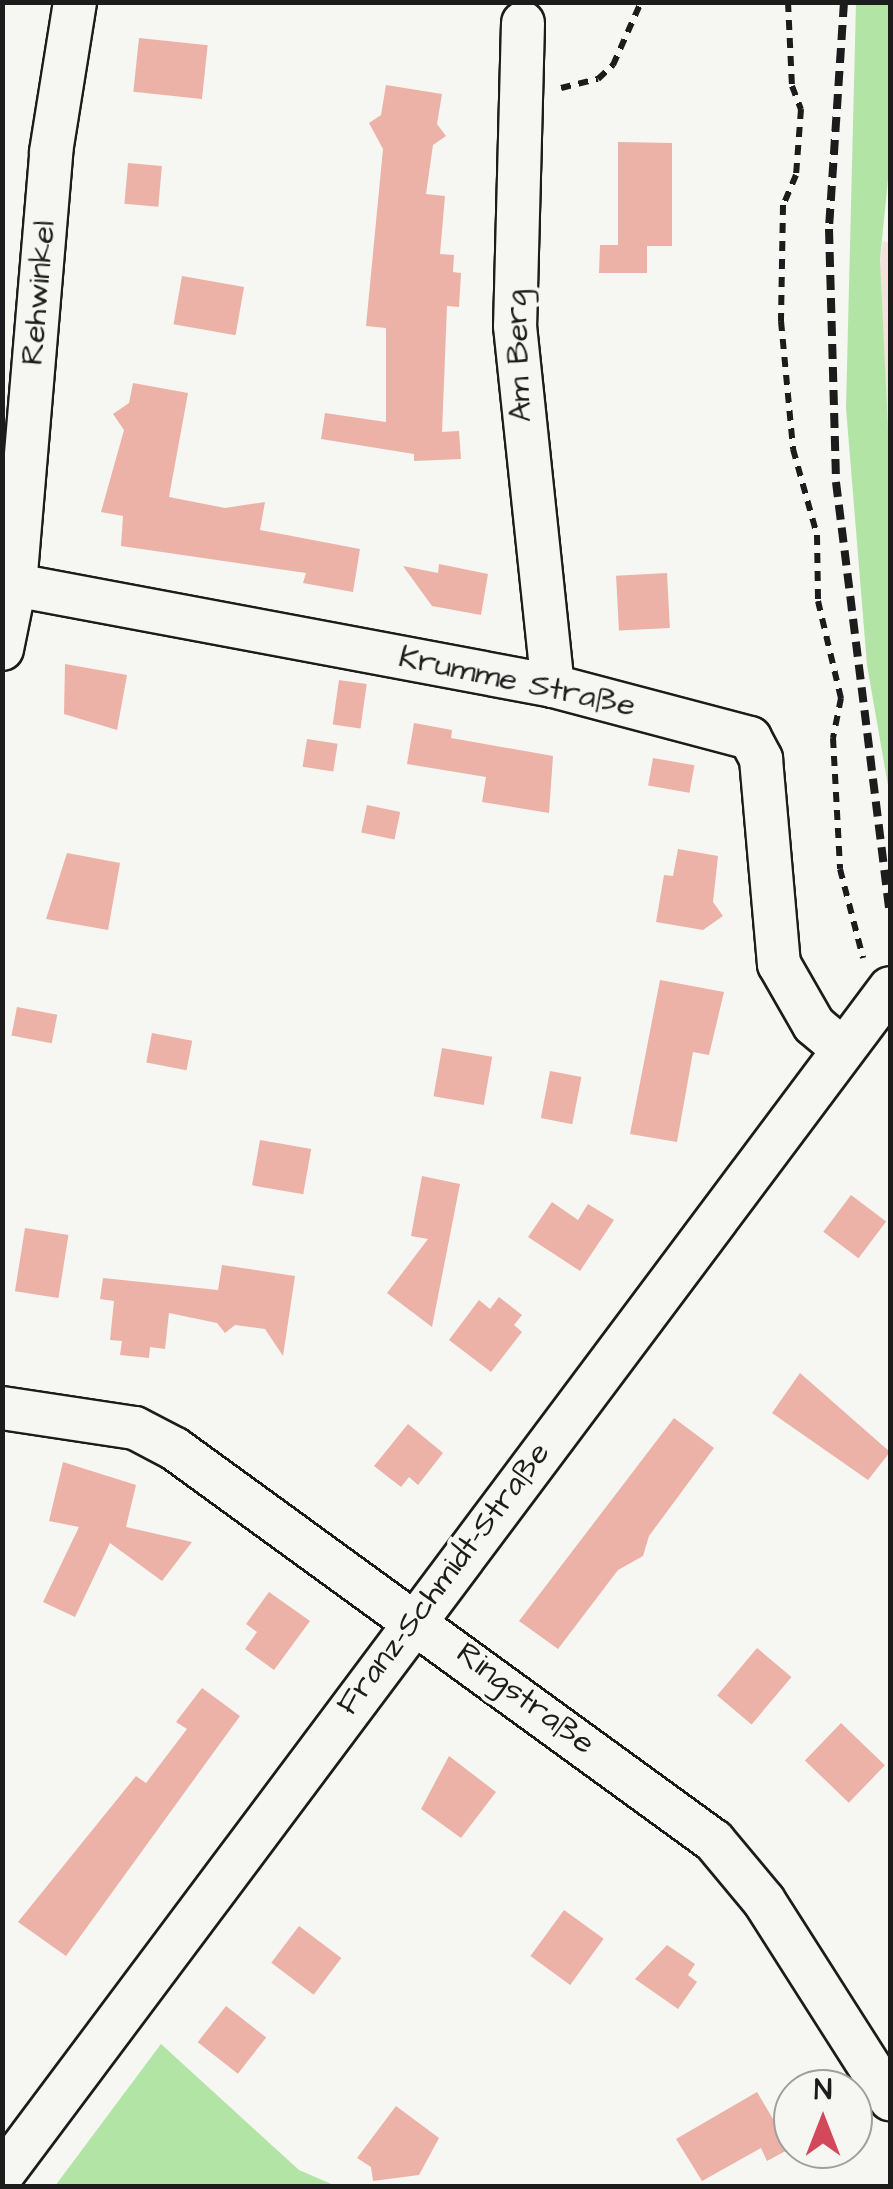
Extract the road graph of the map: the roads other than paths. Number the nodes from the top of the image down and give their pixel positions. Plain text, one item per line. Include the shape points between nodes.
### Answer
1 (75, 2) edge
2 (524, 23) dead end
3 (15, 585) junction
4 (2, 649) edge
5 (553, 686) junction
6 (877, 973) edge
7 (841, 1048) junction
8 (2, 1408) edge
9 (414, 1616) junction
10 (890, 2100) edge
11 (2, 2175) edge

1 - 3 street, Rehwinkel via 51,152
2 - 5 street, Am Berg via 514,326 524,463 554,641
3 - 4 street
3 - 5 street, Krumme Straße
5 - 7 street, Krumme Straße via 750,738 761,760 779,964 814,1025
6 - 7 street, Franz-Schmidt-Straße
7 - 9 street, Franz-Schmidt-Straße
8 - 9 street, Ringstraße via 135,1428
9 - 10 street, Ringstraße via 714,1841 764,1901
9 - 11 street, Franz-Schmidt-Straße

